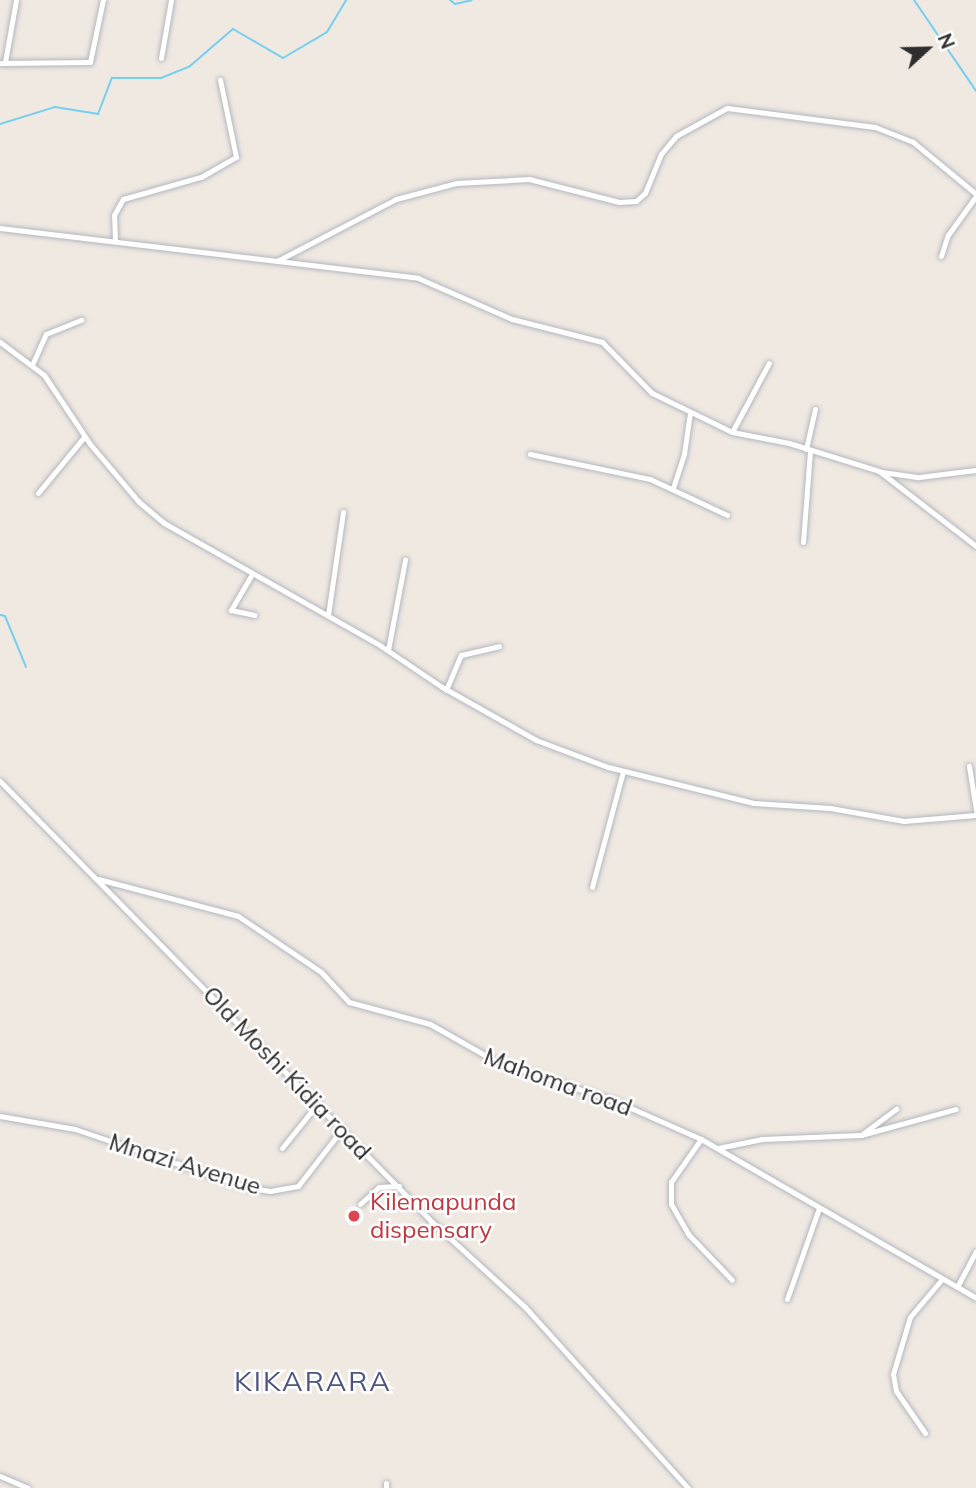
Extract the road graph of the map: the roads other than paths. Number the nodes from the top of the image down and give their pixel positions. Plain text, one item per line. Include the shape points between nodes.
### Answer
1 (16, 0) edge
2 (103, 0) edge
3 (171, 0) edge
4 (161, 58) dead end
5 (3, 62) edge
6 (220, 80) dead end
7 (976, 195) edge
8 (0, 228) edge
9 (115, 241) junction
10 (941, 256) dead end
11 (277, 261) junction
12 (81, 320) dead end
13 (0, 342) edge
14 (769, 363) dead end
15 (32, 365) junction
16 (815, 409) dead end
17 (690, 413) junction
18 (732, 432) junction
19 (84, 437) junction
20 (808, 450) junction
21 (530, 454) dead end
22 (976, 470) edge
23 (879, 471) junction
24 (673, 488) junction
25 (38, 494) dead end
26 (343, 512) dead end
27 (727, 515) dead end
28 (803, 542) dead end
29 (976, 546) edge
30 (405, 560) dead end
31 (252, 574) junction
32 (254, 615) dead end
33 (328, 615) junction
34 (499, 646) dead end
35 (388, 650) junction
36 (446, 690) junction
37 (969, 766) dead end
38 (623, 771) junction
39 (0, 781) edge
40 (976, 813) edge
41 (98, 879) junction
42 (592, 887) dead end
43 (318, 1103) junction
44 (896, 1109) dead end
45 (956, 1109) dead end
46 (0, 1116) edge
47 (343, 1128) junction
48 (861, 1135) junction
49 (701, 1139) junction
50 (282, 1148) dead end
51 (718, 1148) junction
52 (399, 1186) junction
53 (360, 1204) dead end
54 (819, 1208) junction
55 (976, 1252) edge
56 (942, 1279) junction
57 (732, 1280) dead end
58 (957, 1287) junction
59 (976, 1298) edge
60 (787, 1299) dead end
61 (925, 1433) dead end
62 (0, 1476) edge
63 (28, 1488) edge
64 (688, 1488) edge

1 - 5 street
2 - 5 street via 90,62
3 - 4 street
6 - 9 street via 236,158 201,177 123,198 114,215
7 - 10 street via 948,235
7 - 11 street via 913,142 875,127 727,108 676,136 661,154 647,190 635,201 620,202 529,179 456,183 396,199
8 - 9 street
9 - 11 street
11 - 17 street via 397,272 512,319 602,342 652,393
12 - 15 street via 46,334
13 - 15 street
14 - 18 street
15 - 19 street via 50,382
16 - 20 street
17 - 18 street
17 - 24 street
18 - 20 street
19 - 25 street
19 - 31 street via 157,517
20 - 23 street
20 - 28 street
21 - 24 street
22 - 23 street via 906,477
23 - 29 street
24 - 27 street
26 - 33 street
30 - 35 street
31 - 32 street via 231,610
31 - 33 street
33 - 35 street
34 - 36 street via 461,655
35 - 36 street
36 - 38 street via 556,749
37 - 40 street
38 - 40 street via 754,803 830,808 904,821
38 - 42 street
39 - 41 street, Old Moshi Kidia road
41 - 43 street, Old Moshi Kidia road
41 - 49 street, Mahoma road via 238,916 321,972 349,1002 430,1024 497,1062 615,1101
43 - 47 street, Old Moshi Kidia road
43 - 50 street
44 - 48 street
45 - 48 street
46 - 47 street, Mnazi Avenue via 75,1129 244,1187 270,1191 298,1186
47 - 52 street, Old Moshi Kidia road
48 - 51 street via 762,1139
49 - 51 street, Mahoma road
49 - 57 street via 671,1182 670,1204 689,1235
51 - 54 street, Mahoma road
52 - 53 street via 379,1187
52 - 64 street, Old Moshi Kidia road via 525,1307
54 - 56 street, Mahoma road
54 - 60 street
55 - 58 street
56 - 58 street, Mahoma road
56 - 61 street via 910,1317 893,1374 896,1391
58 - 59 street, Mahoma road
62 - 63 street

